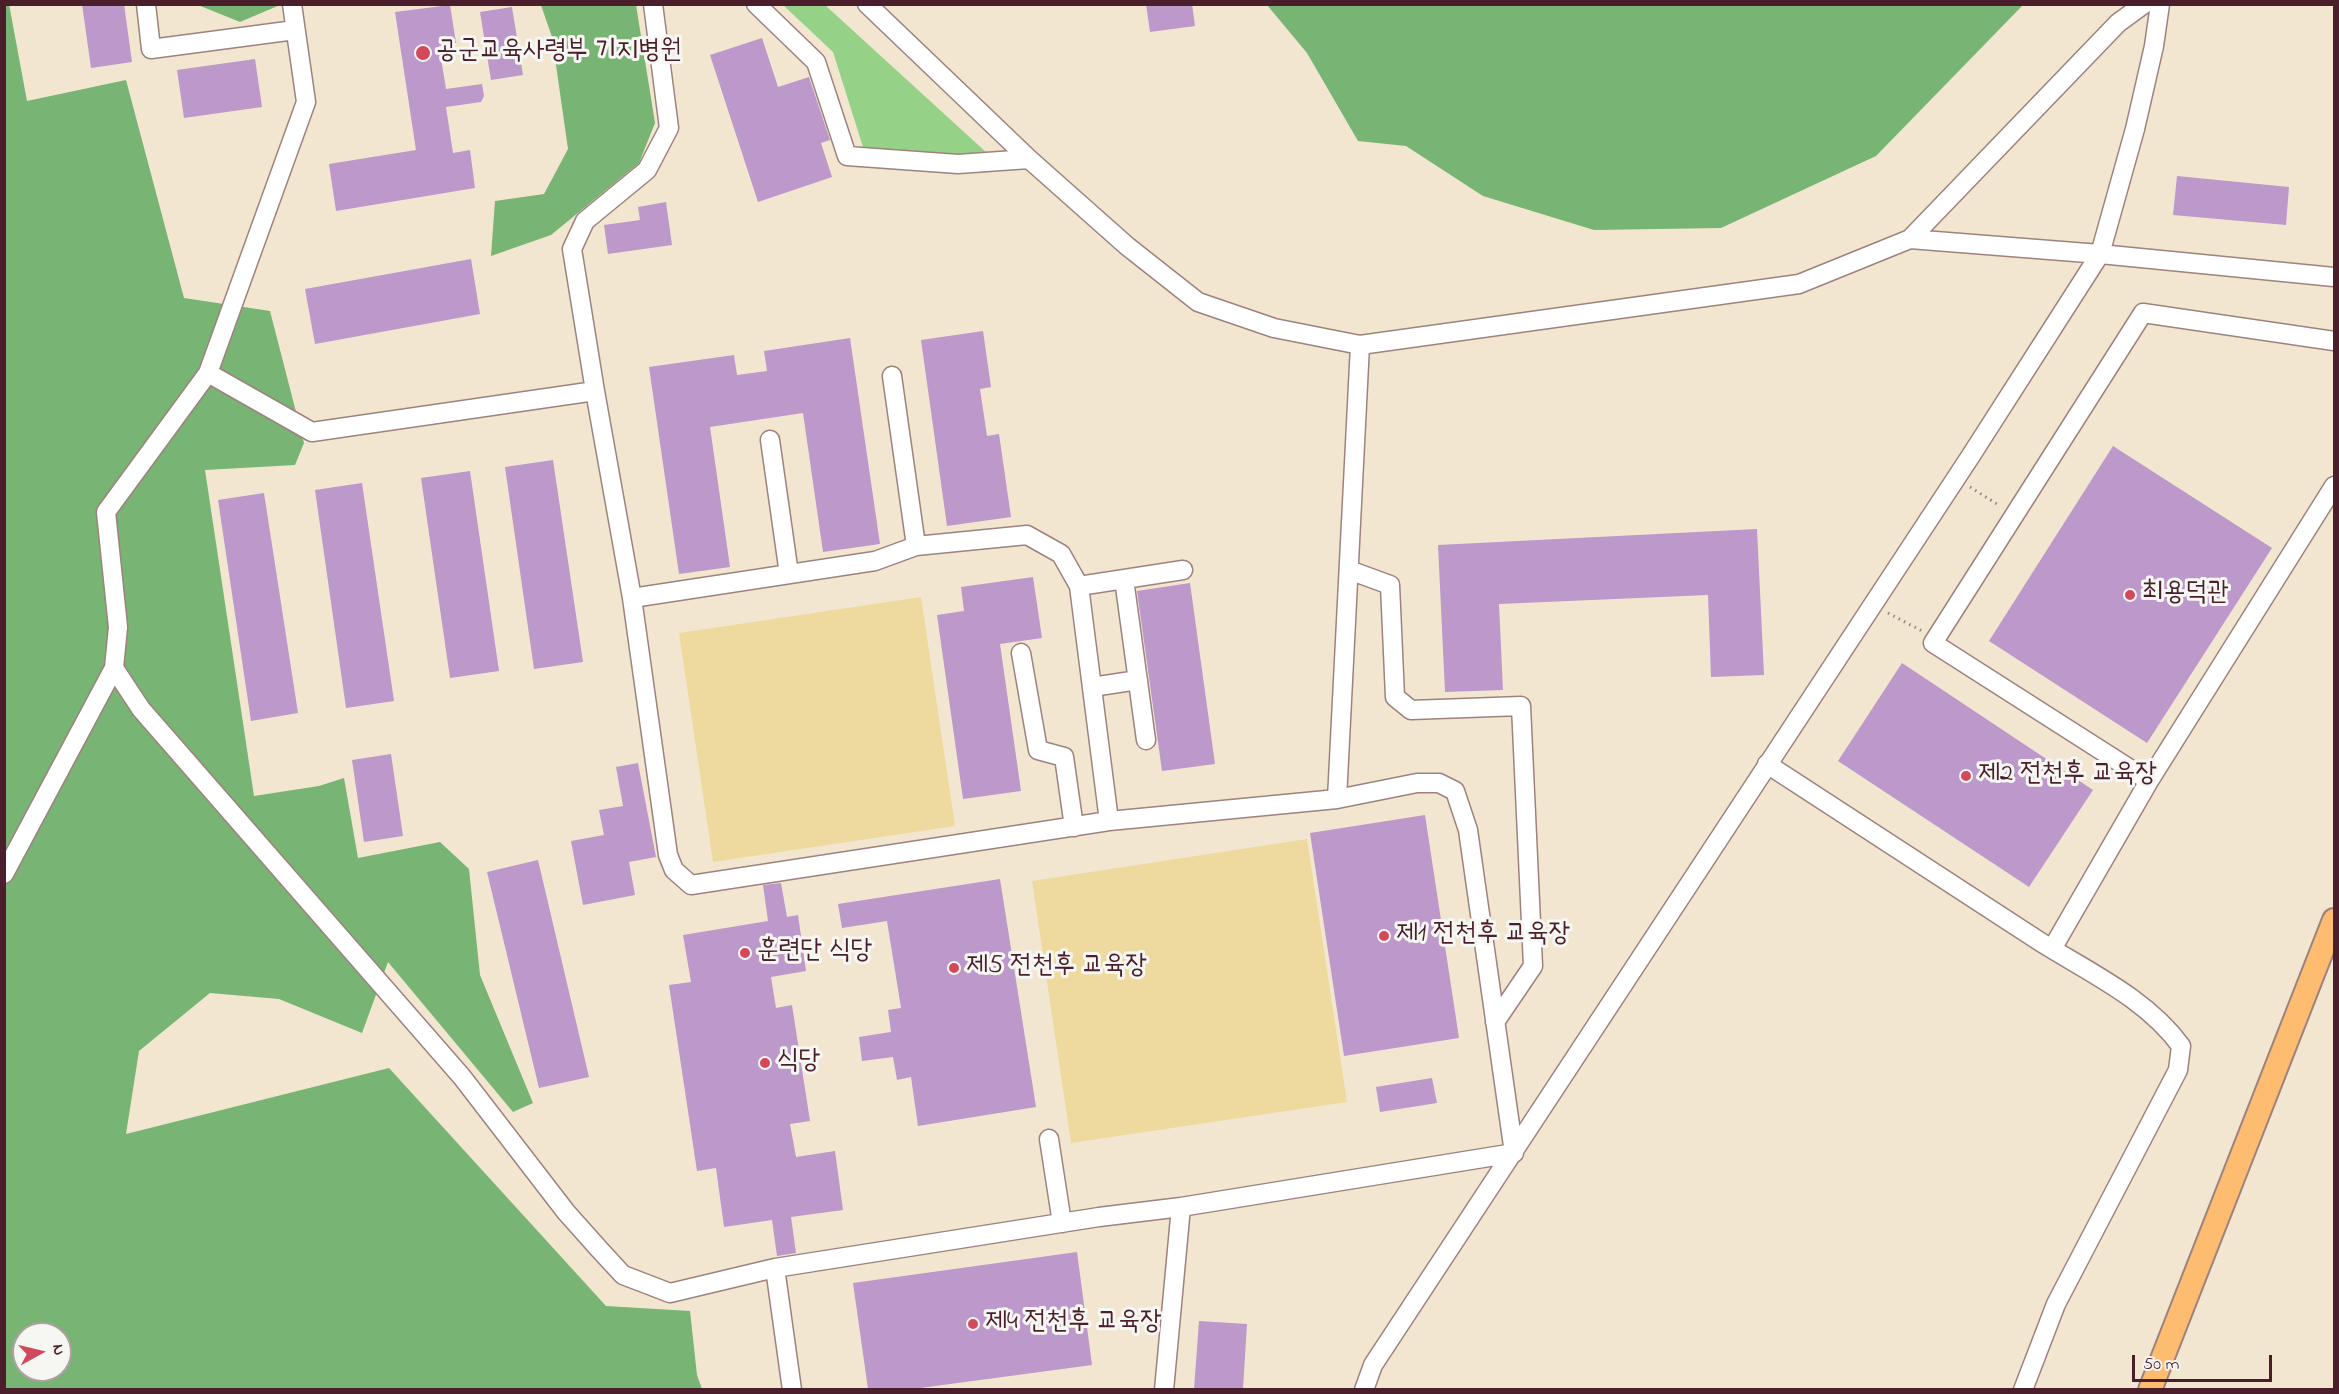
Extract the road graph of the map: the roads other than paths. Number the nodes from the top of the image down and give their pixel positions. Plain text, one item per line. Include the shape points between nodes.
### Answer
1 (146, 4) edge
2 (292, 4) edge
3 (653, 4) edge
4 (756, 4) edge
5 (867, 4) edge
6 (2144, 4) edge
7 (2160, 4) edge
8 (295, 30) junction
9 (1029, 159) junction
10 (1910, 239) junction
11 (2100, 254) junction
12 (2334, 278) edge
13 (2334, 341) edge
14 (1360, 345) junction
15 (208, 373) junction
16 (892, 376) dead end
17 (595, 391) junction
18 (770, 440) dead end
19 (2334, 486) edge
20 (916, 546) junction
21 (1183, 570) dead end
22 (1348, 570) junction
23 (789, 574) junction
24 (1124, 579) junction
25 (1079, 586) junction
26 (632, 598) junction
27 (1021, 653) dead end
28 (114, 668) junction
29 (1138, 680) junction
30 (1092, 687) junction
31 (1146, 740) dead end
32 (1767, 764) junction
33 (2149, 781) junction
34 (1337, 799) junction
35 (1109, 821) junction
36 (1074, 826) junction
37 (4, 873) edge
38 (2334, 920) edge
39 (2052, 949) junction
40 (1495, 1022) junction
41 (1049, 1139) dead end
42 (1514, 1153) junction
43 (1181, 1207) junction
44 (1062, 1223) junction
45 (775, 1268) junction
46 (792, 1389) edge
47 (1164, 1389) edge
48 (1364, 1389) edge
49 (2023, 1389) edge
50 (2150, 1389) edge

1 - 8 street via 151,49
2 - 8 street
3 - 17 street via 669,128 647,170 585,221 572,249
4 - 9 street via 816,62 847,156 958,164
5 - 9 street
6 - 10 street via 2118,23
7 - 11 street via 2136,129
8 - 15 street via 306,102
9 - 14 street via 1127,246 1198,302 1274,328
10 - 11 street
10 - 14 street via 1799,284
11 - 12 street
11 - 32 street
13 - 33 street via 2143,313 1932,643
14 - 22 street
15 - 17 street via 312,432
15 - 28 street via 106,512 118,627
16 - 20 street
17 - 26 street
18 - 23 street
19 - 33 street
20 - 23 street via 875,561
20 - 25 street via 1027,535 1061,554
21 - 24 street
22 - 34 street
22 - 40 street via 1390,585 1395,697 1411,710 1521,706 1533,966
23 - 26 street
24 - 25 street
24 - 29 street
25 - 30 street
26 - 36 street via 668,855 675,870 691,885
27 - 36 street via 1038,750 1064,757
28 - 37 street
28 - 45 street via 141,708 462,1077 566,1212 623,1275 670,1293
29 - 30 street
29 - 31 street
30 - 35 street
32 - 39 street
32 - 42 street
33 - 39 street
34 - 35 street
34 - 40 street via 1417,783 1439,783 1455,791 1468,830
35 - 36 street
38 - 50 main road
39 - 49 street via 2139,1003 2167,1026 2181,1046 2178,1070 2056,1304
40 - 42 street
41 - 44 street
42 - 43 street
42 - 48 street via 1373,1365
43 - 44 street
43 - 47 street
44 - 45 street
45 - 46 street

